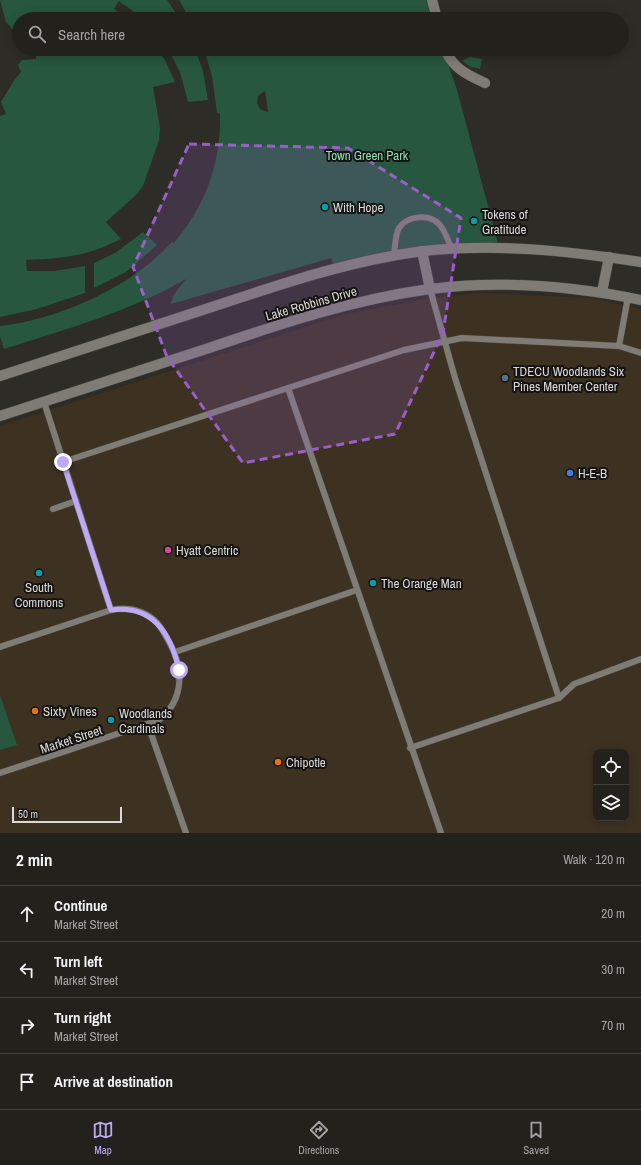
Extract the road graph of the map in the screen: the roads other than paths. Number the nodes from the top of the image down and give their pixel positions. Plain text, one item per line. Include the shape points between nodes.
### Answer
1 (432, 0) edge
2 (435, 12) edge
3 (448, 56) edge
4 (485, 83) dead end
5 (452, 249) junction
6 (422, 252) junction
7 (394, 256) junction
8 (609, 257) junction
9 (641, 262) edge
10 (430, 289) junction
11 (602, 292) junction
12 (628, 297) junction
13 (641, 300) edge
14 (444, 342) junction
15 (619, 346) junction
16 (641, 353) edge
17 (0, 376) edge
18 (288, 388) junction
19 (44, 402) junction
20 (0, 416) edge
21 (63, 462) junction
22 (76, 501) junction
23 (53, 509) dead end
24 (357, 590) junction
25 (111, 610) junction
26 (0, 647) edge
27 (175, 652) junction
28 (641, 659) edge
29 (559, 698) junction
30 (148, 724) junction
31 (410, 748) junction
32 (0, 773) edge
33 (186, 833) edge
34 (441, 833) edge

1 - 2 street
3 - 4 street via 458,68
5 - 6 street, Lake Robbins Drive
5 - 7 lane via 438,222 419,217 408,221 400,228
5 - 8 street, Lake Robbins Drive via 539,248
6 - 7 street, Lake Robbins Drive
6 - 10 street
7 - 17 street, Lake Robbins Drive via 320,272
8 - 9 street, Lake Robbins Drive
8 - 11 street
10 - 11 street, Lake Robbins Drive via 516,285
10 - 14 lane
10 - 19 street, Lake Robbins Drive via 374,299 285,323
11 - 12 street, Lake Robbins Drive
12 - 13 street, Lake Robbins Drive
12 - 15 lane
14 - 15 lane via 462,338
14 - 18 lane via 404,350
14 - 29 lane
15 - 16 lane
18 - 21 lane
18 - 24 lane
19 - 20 street, Lake Robbins Drive
19 - 21 lane
21 - 22 lane
22 - 23 lane
22 - 25 lane
24 - 27 lane
24 - 31 lane
25 - 26 lane, Market Street
25 - 27 lane, Market Street via 132,609 152,618 161,625
27 - 30 lane, Market Street via 180,681 176,699 167,714
28 - 29 lane via 574,684
29 - 31 lane
30 - 32 lane, Market Street
30 - 33 lane
31 - 34 lane

